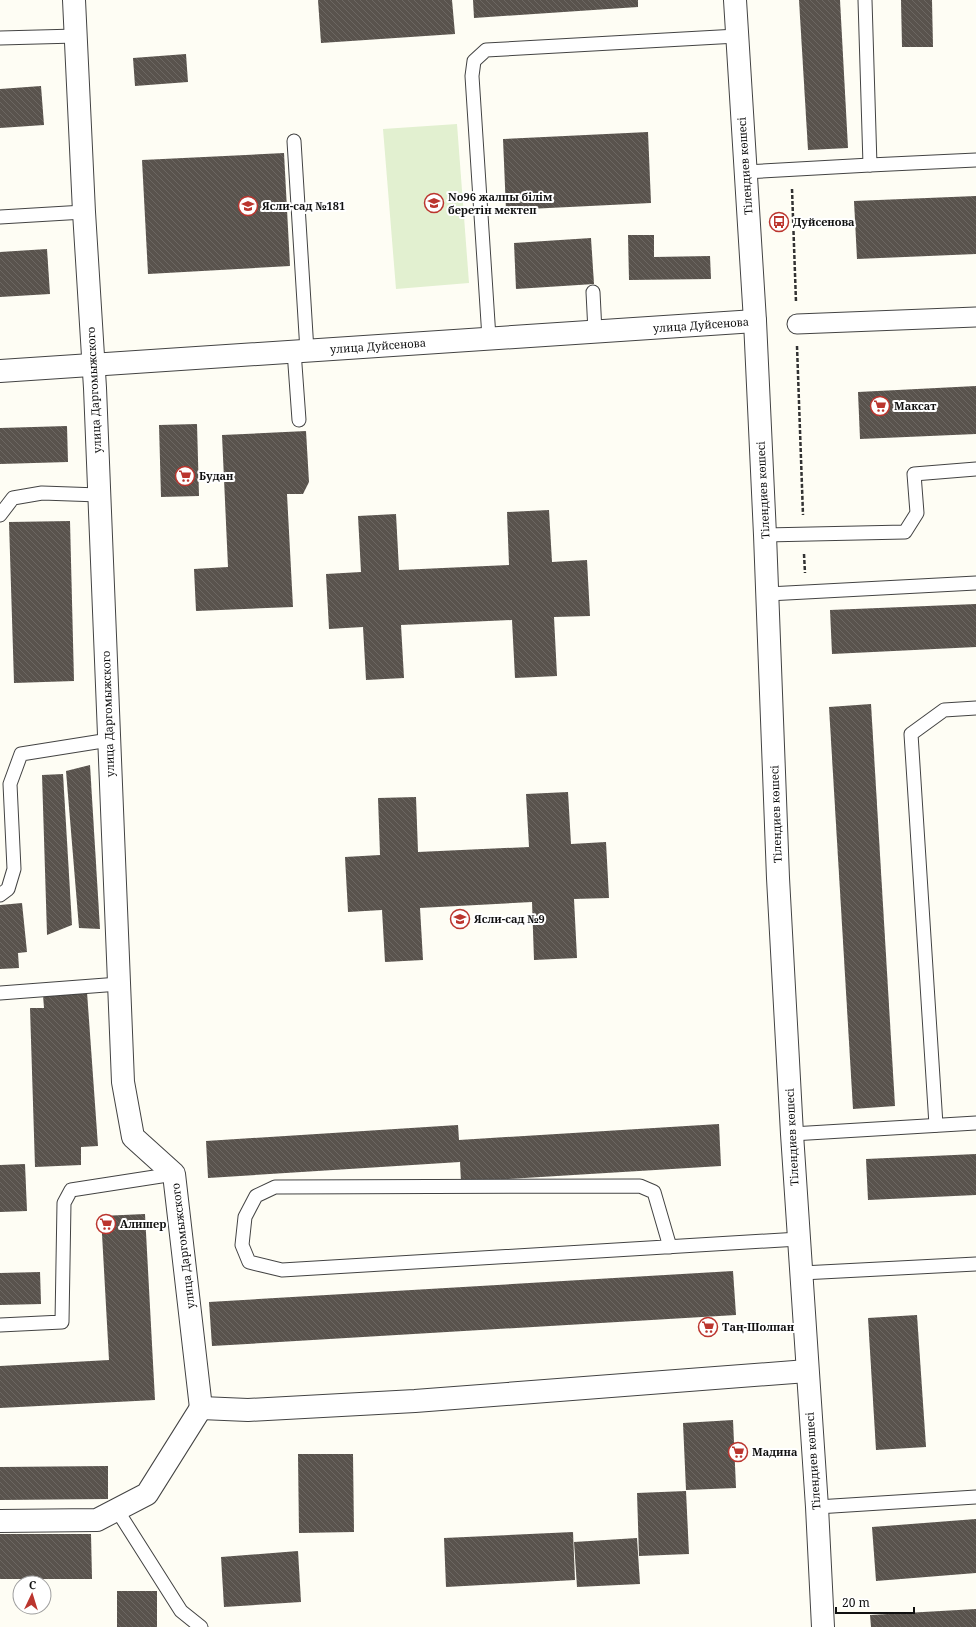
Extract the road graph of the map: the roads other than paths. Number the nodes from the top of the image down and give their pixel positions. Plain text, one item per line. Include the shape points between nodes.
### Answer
1 (74, 0) edge
2 (735, 0) edge
3 (865, 0) edge
4 (76, 36) junction
5 (737, 36) junction
6 (0, 38) edge
7 (294, 141) dead end
8 (976, 160) edge
9 (870, 165) junction
10 (745, 172) junction
11 (84, 212) junction
12 (0, 217) edge
13 (593, 292) dead end
14 (976, 317) edge
15 (755, 321) junction
16 (797, 324) road end
17 (596, 332) junction
18 (489, 338) junction
19 (301, 351) junction
20 (93, 364) junction
21 (0, 371) edge
22 (299, 420) dead end
23 (976, 470) edge
24 (99, 495) junction
25 (0, 515) edge
26 (765, 535) junction
27 (976, 583) edge
28 (768, 594) junction
29 (976, 708) edge
30 (109, 740) junction
31 (0, 895) edge
32 (119, 984) junction
33 (0, 993) edge
34 (976, 1123) edge
35 (936, 1125) junction
36 (792, 1134) junction
37 (174, 1174) junction
38 (799, 1239) junction
39 (670, 1247) junction
40 (976, 1264) edge
41 (802, 1273) junction
42 (0, 1325) edge
43 (807, 1371) junction
44 (201, 1408) junction
45 (976, 1497) edge
46 (817, 1507) junction
47 (118, 1510) junction
48 (0, 1521) edge
49 (201, 1627) edge
50 (822, 1627) edge

1 - 4 street, улица Даргомыжского
2 - 5 street, Тілендиев көшесі
3 - 9 lane
4 - 6 lane
4 - 11 street, улица Даргомыжского
5 - 10 street, Тілендиев көшесі
5 - 18 lane via 486,50 474,61 472,76
7 - 19 lane
8 - 9 lane
9 - 10 lane
10 - 15 street, Тілендиев көшесі
11 - 12 lane
11 - 20 street, улица Даргомыжского
13 - 17 lane
14 - 16 street
15 - 17 street, улица Дуйсенова
15 - 26 street, Тілендиев көшесі
17 - 18 street, улица Дуйсенова
18 - 19 street, улица Дуйсенова
19 - 20 street, улица Дуйсенова
19 - 22 lane
20 - 21 street, улица Дуйсенова
20 - 24 street, улица Даргомыжского
23 - 26 lane via 914,474 916,513 905,532
24 - 25 lane via 42,493 13,498
24 - 30 street, улица Даргомыжского
26 - 28 street, Тілендиев көшесі
27 - 28 lane
28 - 36 street, Тілендиев көшесі via 778,878
29 - 35 lane via 944,710 911,734
30 - 31 lane via 21,754 10,784 14,869 8,889
30 - 32 street, улица Даргомыжского
32 - 33 lane
32 - 37 street, улица Даргомыжского via 123,1082 133,1137
34 - 35 lane
35 - 36 lane
36 - 38 street, Тілендиев көшесі
37 - 42 lane via 71,1190 64,1203 62,1322
37 - 44 street, улица Даргомыжского
38 - 39 lane
38 - 41 street, Тілендиев көшесі
39 - 39 lane via 282,1270 249,1262 242,1245 245,1217 256,1196 275,1187 640,1186 654,1192
40 - 41 lane
41 - 43 street, Тілендиев көшесі
43 - 44 street via 415,1401 248,1410
43 - 46 street, Тілендиев көшесі
44 - 47 street via 147,1494
45 - 46 lane
46 - 50 street, Тілендиев көшесі
47 - 48 street via 97,1520
47 - 49 lane via 181,1611

